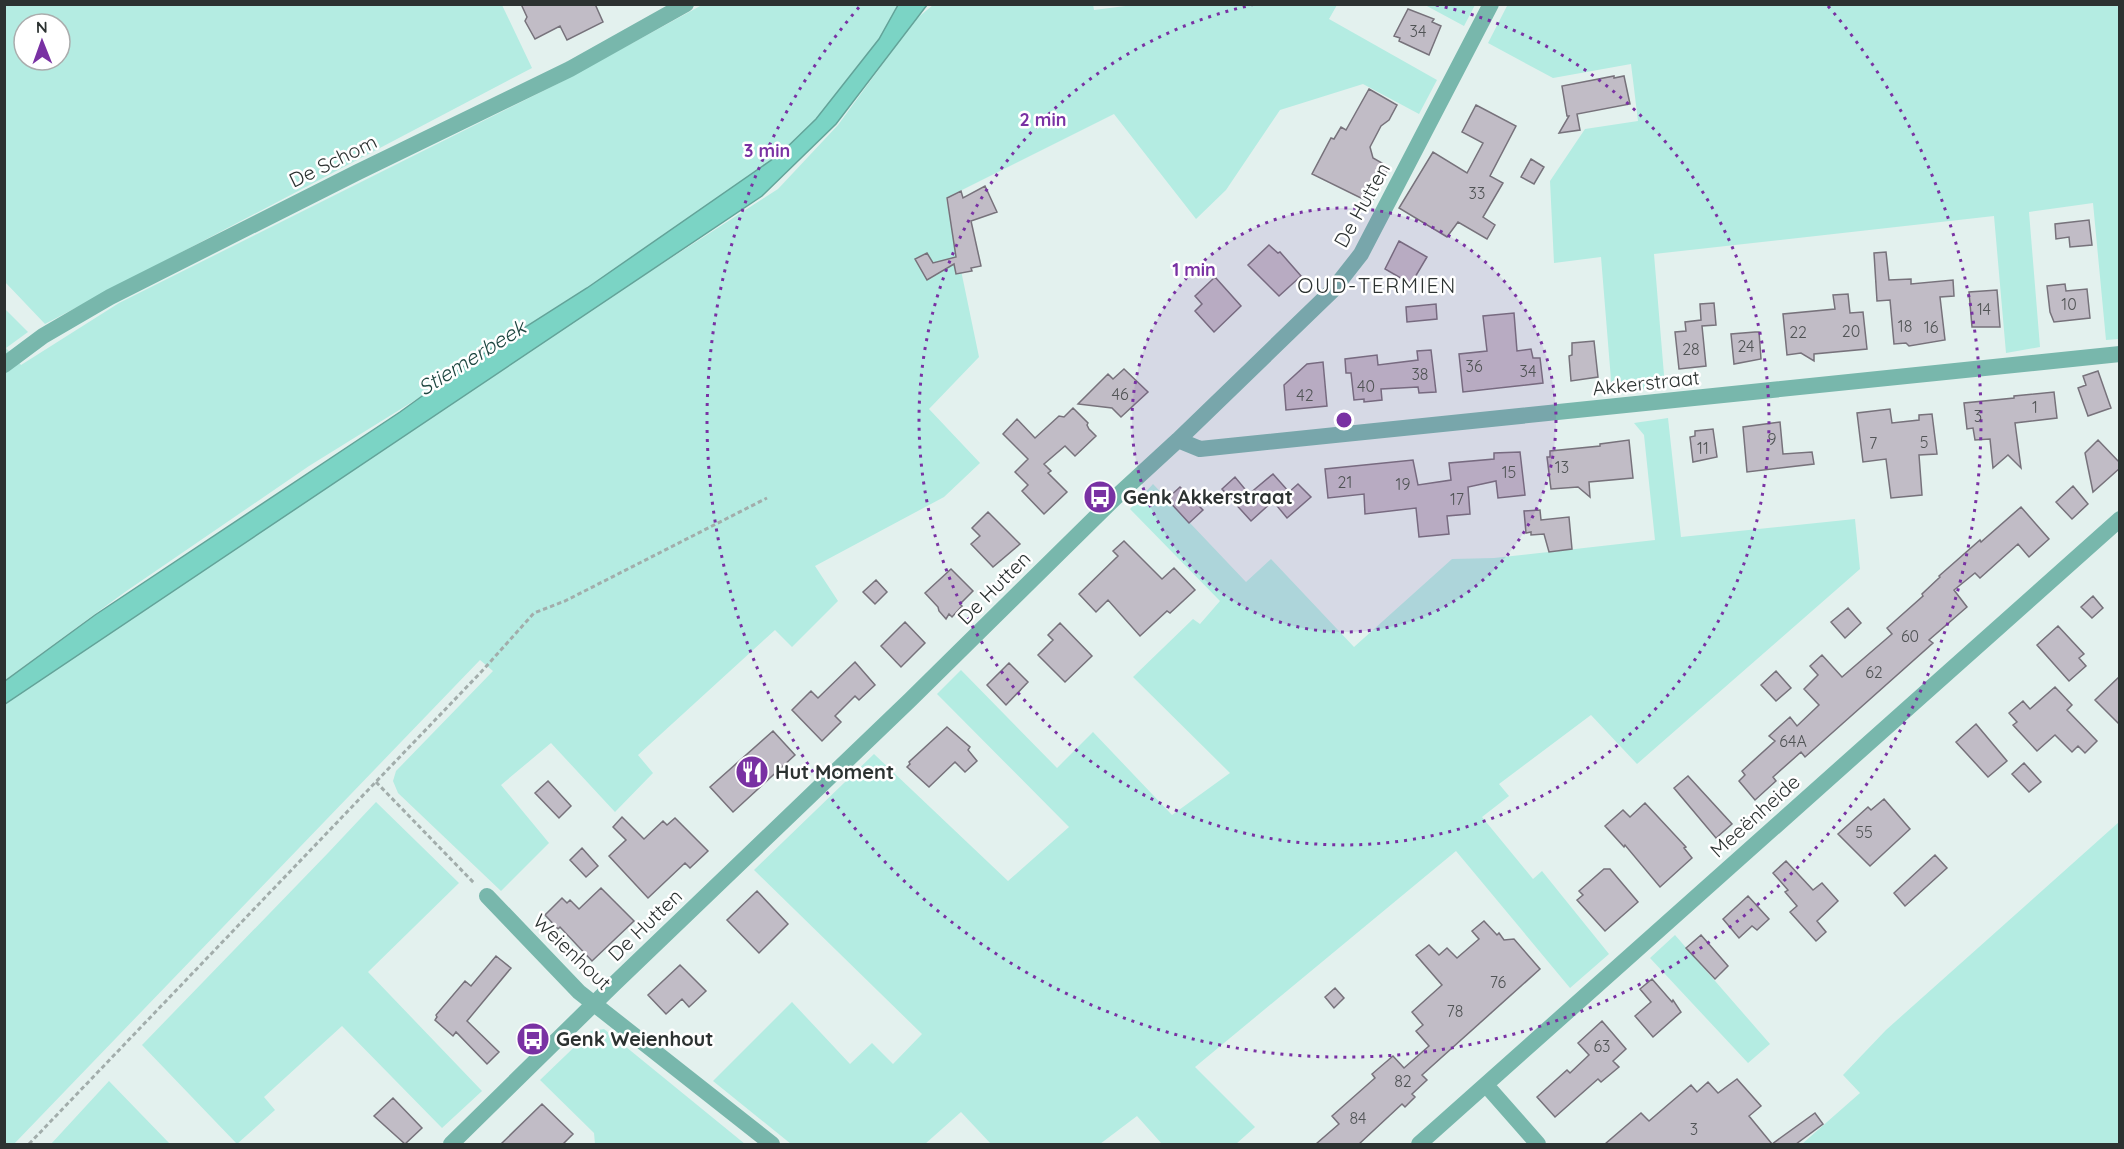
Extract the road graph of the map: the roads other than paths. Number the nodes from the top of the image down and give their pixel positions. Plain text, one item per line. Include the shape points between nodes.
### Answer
1 (686, 4) edge
2 (1491, 4) edge
3 (2120, 354) edge
4 (4, 365) edge
5 (1178, 440) junction
6 (2120, 519) edge
7 (487, 896) road end
8 (594, 1004) junction
9 (1486, 1085) junction
10 (451, 1144) edge
11 (772, 1144) edge
12 (1419, 1144) edge
13 (1538, 1144) edge

1 - 4 street, De Schom via 570,69 110,297 43,336
2 - 5 street, De Hutten via 1361,254 1332,291
3 - 5 street, Akkerstraat via 1200,449
5 - 8 street, De Hutten
6 - 9 street, Meeënheide
7 - 8 street, Weienhout
8 - 10 street, De Hutten
8 - 11 street, Weienhout
9 - 12 street, Meeënheide
9 - 13 street

